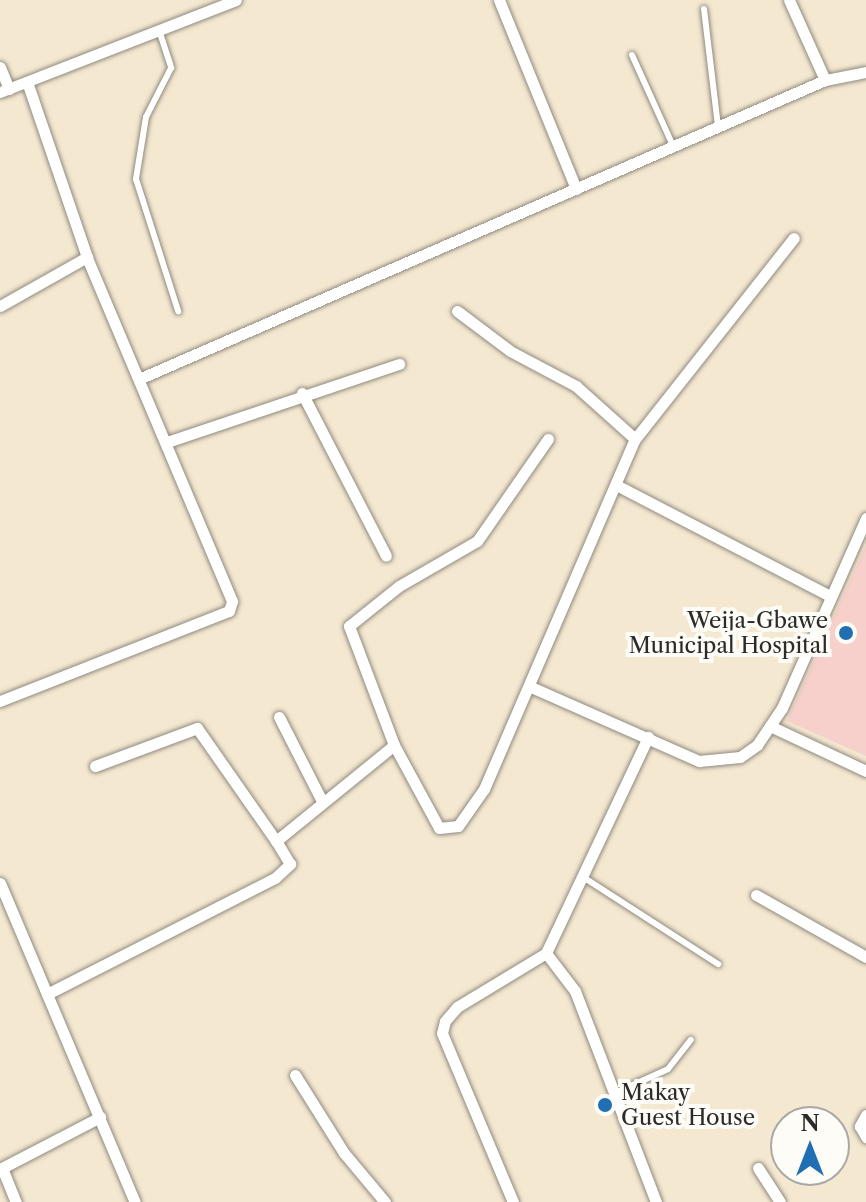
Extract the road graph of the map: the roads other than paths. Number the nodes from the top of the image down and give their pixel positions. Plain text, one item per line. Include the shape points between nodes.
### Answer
1 (236, 0) edge
2 (499, 0) edge
3 (789, 0) edge
4 (704, 9) dead end
5 (159, 30) junction
6 (632, 55) dead end
7 (0, 67) edge
8 (866, 72) edge
9 (825, 80) junction
10 (27, 82) junction
11 (5, 91) edge
12 (718, 126) junction
13 (673, 146) junction
14 (576, 189) junction
15 (794, 238) dead end
16 (87, 257) junction
17 (0, 306) edge
18 (178, 311) dead end
19 (457, 311) dead end
20 (399, 364) dead end
21 (141, 378) junction
22 (302, 393) junction
23 (548, 439) dead end
24 (635, 439) junction
25 (167, 442) junction
26 (618, 486) junction
27 (866, 518) edge
28 (386, 556) dead end
29 (830, 596) junction
30 (531, 687) junction
31 (0, 701) edge
32 (279, 717) dead end
33 (770, 726) junction
34 (648, 737) junction
35 (394, 745) junction
36 (95, 766) dead end
37 (866, 771) edge
38 (322, 801) junction
39 (276, 841) junction
40 (583, 877) junction
41 (0, 883) edge
42 (756, 895) dead end
43 (546, 953) junction
44 (866, 957) edge
45 (718, 964) dead end
46 (47, 994) junction
47 (691, 1040) dead end
48 (295, 1075) dead end
49 (613, 1094) junction
50 (866, 1115) edge
51 (100, 1117) junction
52 (866, 1137) edge
53 (758, 1168) dead end
54 (1, 1169) edge
55 (16, 1202) edge
56 (135, 1202) edge
57 (385, 1202) edge
58 (513, 1202) edge
59 (656, 1202) edge
60 (780, 1202) edge

1 - 5 street
2 - 14 street
3 - 9 street
4 - 12 lane
5 - 10 street
5 - 18 lane via 171,68 146,117 136,179
6 - 13 lane
7 - 11 street
8 - 9 street
9 - 12 street
10 - 11 street
10 - 16 street
12 - 13 street
13 - 14 street
14 - 21 street
15 - 24 street
16 - 17 street
16 - 21 street
19 - 24 street via 510,351 576,386
20 - 22 street
21 - 25 street
22 - 25 street
22 - 28 street
23 - 35 street via 477,541 399,586 349,626
24 - 26 street
25 - 31 street via 230,593 229,611
26 - 29 street
26 - 30 street via 553,619
27 - 29 street
29 - 33 street
30 - 34 street
30 - 35 street via 484,789 458,826 439,828
32 - 38 street
33 - 34 street via 757,745 722,762 699,761
33 - 37 street
34 - 40 street
35 - 38 street
36 - 39 street via 197,728
38 - 39 street
39 - 46 street via 290,864 275,878
40 - 43 street
40 - 45 lane
41 - 46 street
42 - 44 street
43 - 49 street via 575,991
43 - 58 street via 457,1007 442,1033
46 - 51 street
47 - 49 lane via 668,1069
48 - 57 street via 344,1153
49 - 59 street
50 - 52 street via 860,1131
51 - 54 street
51 - 56 street
53 - 60 street
54 - 55 street

